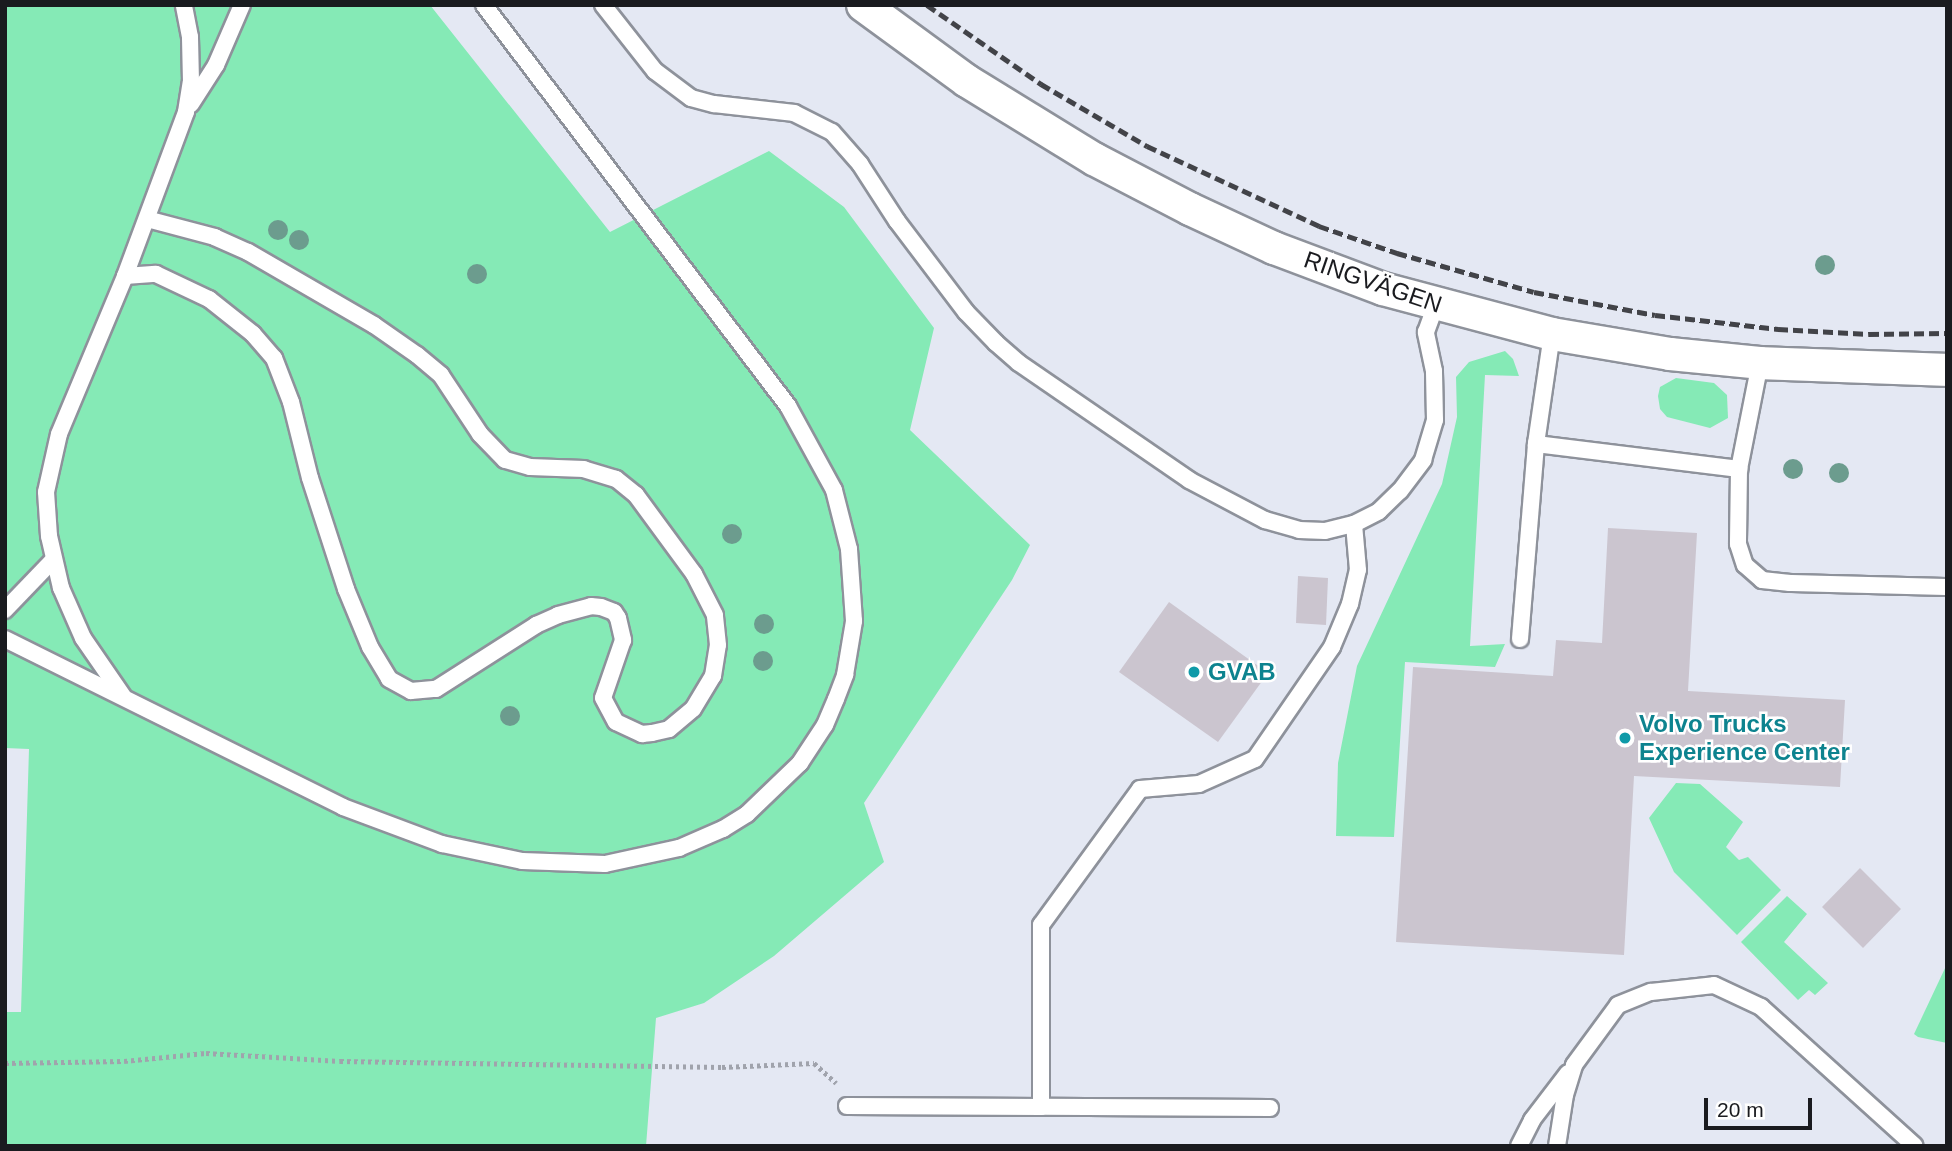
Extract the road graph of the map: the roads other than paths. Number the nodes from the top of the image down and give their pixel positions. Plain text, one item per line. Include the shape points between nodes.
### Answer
1 (184, 5) edge
2 (242, 5) edge
3 (484, 5) edge
4 (603, 5) edge
5 (863, 5) edge
6 (186, 112) junction
7 (147, 219) junction
8 (125, 276) junction
9 (1437, 304) junction
10 (1552, 334) junction
11 (1760, 363) junction
12 (1947, 370) edge
13 (1536, 444) junction
14 (1739, 469) junction
15 (1354, 524) junction
16 (53, 560) junction
17 (1947, 587) edge
18 (5, 610) edge
19 (5, 639) edge
20 (1520, 639) dead end
21 (124, 698) junction
22 (1574, 1065) junction
23 (847, 1106) road end
24 (1041, 1107) junction
25 (1270, 1108) dead end
26 (1519, 1146) edge
27 (1557, 1146) edge
28 (1914, 1146) edge

1 - 6 lane via 191,82
2 - 6 lane via 216,65
3 - 21 lane via 788,406 834,490 849,550 854,621 845,675 825,725 785,780 723,829 653,856 570,864 482,855 442,844 343,807
4 - 15 lane via 655,71 691,98 794,113 832,132 966,312 1019,363 1189,480 1265,520 1299,530 1325,531
5 - 9 street, RINGVÄGEN via 967,81 1142,185 1274,247
6 - 7 lane
7 - 8 lane
7 - 8 lane via 215,237 248,252 374,325 440,375 489,446 505,460 530,467 584,468 616,479 636,495 694,574 715,615 719,645 713,676 693,709 669,729 652,733 642,734 616,722 603,698 623,640 614,612 591,606 536,625 436,689 411,691 389,679 346,589 274,358 253,334 209,299 156,274
8 - 16 lane via 51,462 46,510
9 - 10 street, RINGVÄGEN
9 - 15 lane via 1426,332 1434,371 1434,420 1423,460 1379,511
10 - 11 street, RINGVÄGEN via 1670,354
10 - 13 lane
11 - 12 street, RINGVÄGEN
11 - 14 lane
13 - 14 lane
13 - 20 lane
14 - 17 lane via 1738,544 1745,565 1762,580
15 - 24 lane via 1358,570 1332,647 1255,759 1199,784 1140,789 1041,925
16 - 18 lane
16 - 21 lane via 83,638
19 - 21 lane
22 - 26 lane via 1532,1120
22 - 27 lane
22 - 28 lane via 1618,1005 1651,992 1714,985 1761,1007
23 - 24 lane
24 - 25 lane

